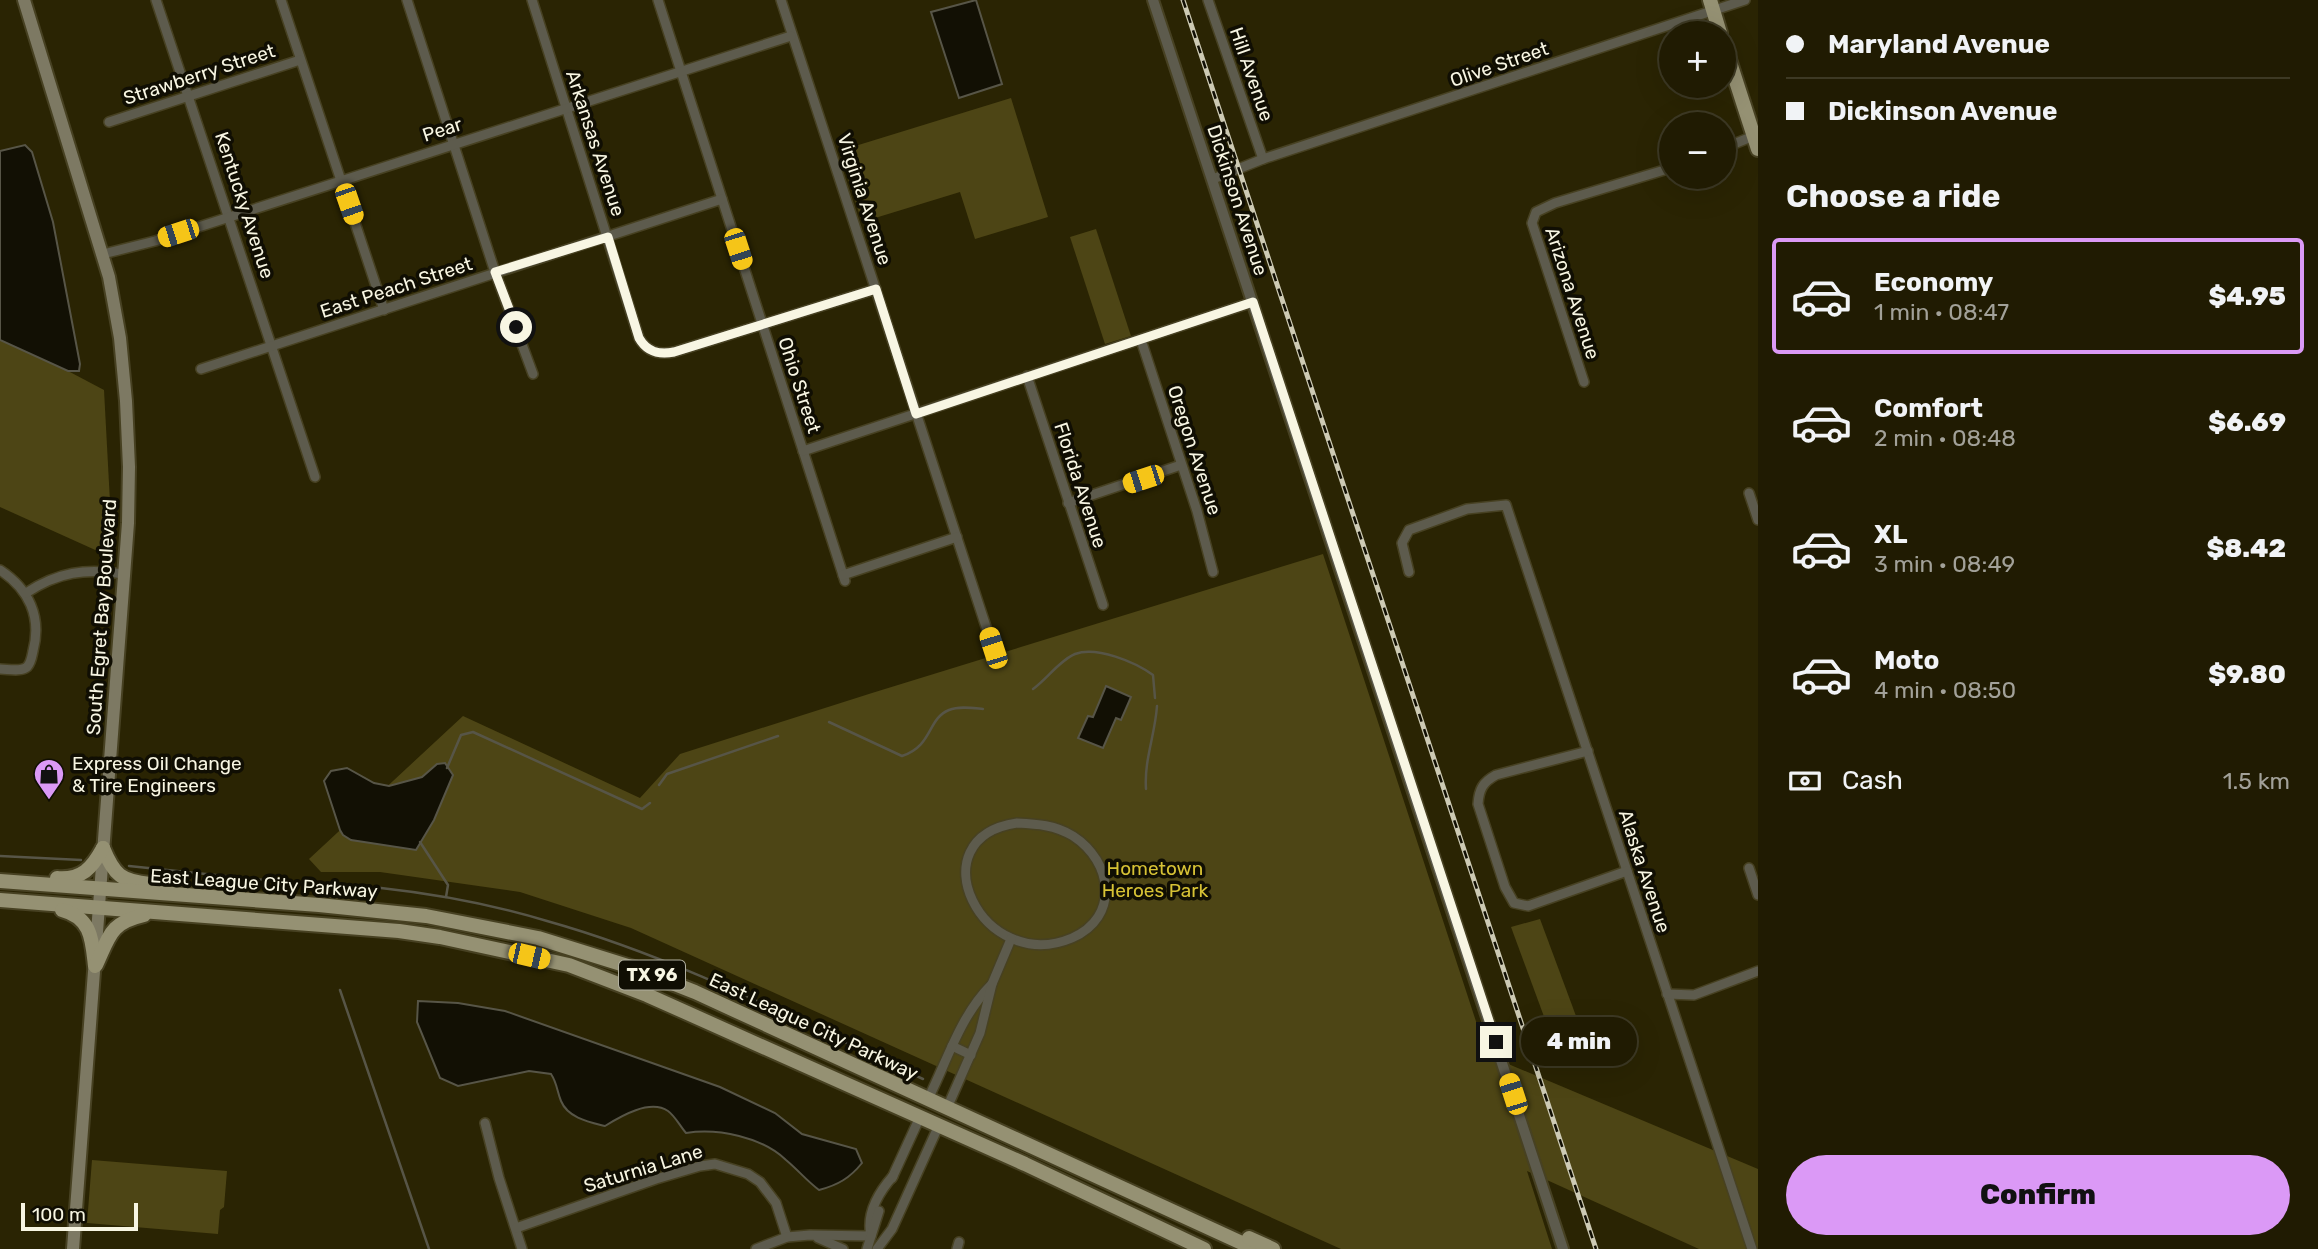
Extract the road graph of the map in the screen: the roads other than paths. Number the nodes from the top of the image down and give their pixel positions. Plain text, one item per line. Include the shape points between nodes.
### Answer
1 (24, 0) edge
2 (156, 0) edge
3 (281, 0) edge
4 (407, 0) edge
5 (532, 0) edge
6 (658, 0) edge
7 (781, 0) edge
8 (1153, 0) edge
9 (1208, 0) edge
10 (1745, 0) edge
11 (1711, 5) edge
12 (791, 36) junction
13 (300, 60) junction
14 (681, 72) junction
15 (1736, 79) edge
16 (189, 96) junction
17 (567, 108) junction
18 (109, 122) dead end
19 (1757, 140) edge
20 (454, 144) junction
21 (1736, 145) edge
22 (1263, 159) junction
23 (1659, 171) edge
24 (1213, 179) junction
25 (341, 180) junction
26 (722, 199) junction
27 (230, 216) junction
28 (608, 237) junction
29 (103, 254) junction
30 (495, 272) junction
31 (876, 289) junction
32 (1253, 302) junction
33 (384, 310) junction
34 (762, 323) junction
35 (1141, 340) junction
36 (273, 346) junction
37 (201, 369) dead end
38 (533, 374) dead end
39 (1027, 376) junction
40 (1584, 382) dead end
41 (916, 414) junction
42 (803, 452) junction
43 (1181, 465) junction
44 (315, 477) dead end
45 (1749, 493) dead end
46 (1068, 503) junction
47 (1758, 520) edge
48 (957, 537) junction
49 (0, 570) edge
50 (1213, 572) dead end
51 (1409, 572) dead end
52 (124, 574) junction
53 (26, 593) junction
54 (1103, 605) dead end
55 (993, 648) dead end
56 (0, 669) edge
57 (1587, 751) junction
58 (103, 848) junction
59 (1749, 869) dead end
60 (1627, 872) junction
61 (0, 874) edge
62 (0, 881) edge
63 (101, 890) junction
64 (1758, 895) edge
65 (199, 896) junction
66 (0, 900) edge
67 (30, 902) junction
68 (100, 908) junction
69 (156, 912) junction
70 (1011, 939) junction
71 (95, 966) junction
72 (1758, 971) edge
73 (992, 984) junction
74 (1668, 994) junction
75 (952, 1046) junction
76 (971, 1055) junction
77 (928, 1099) junction
78 (947, 1108) junction
79 (920, 1116) junction
80 (485, 1123) dead end
81 (939, 1125) junction
82 (1138, 1195) junction
83 (516, 1228) junction
84 (810, 1235) junction
85 (870, 1236) junction
86 (787, 1237) junction
87 (73, 1249) edge
88 (522, 1249) edge
89 (757, 1249) edge
90 (843, 1249) edge
91 (867, 1249) edge
92 (877, 1249) edge
93 (1204, 1249) edge
94 (1255, 1249) edge
95 (1273, 1249) edge
96 (1563, 1249) edge
97 (1752, 1249) edge

1 - 29 main road, South Egret Bay Boulevard
2 - 16 street, Kentucky Avenue
3 - 13 street
4 - 20 street
5 - 17 street, Arkansas Avenue
6 - 14 street, Ohio Street
7 - 12 street, Virginia Avenue
8 - 24 street, Dickinson Avenue
9 - 22 street, Hill Avenue
10 - 11 street, Olive Street
11 - 22 street, Olive Street
12 - 14 street, Pear
12 - 31 street, Virginia Avenue
13 - 16 street, Strawberry Street
13 - 25 street
14 - 17 street, Pear
14 - 26 street, Ohio Street
15 - 19 main road
16 - 18 street, Strawberry Street
16 - 27 street, Kentucky Avenue
17 - 20 street, Pear
17 - 28 street, Arkansas Avenue
19 - 21 street
20 - 25 street, Pear
20 - 30 street
22 - 24 street, Olive Street
23 - 40 street, Arizona Avenue via 1555,203 1536,212 1532,223
24 - 32 street, Dickinson Avenue
25 - 27 street, Pear
25 - 33 street
26 - 28 street, East Peach Street
26 - 34 street, Ohio Street
27 - 29 street, Pear
27 - 36 street, Kentucky Avenue
28 - 30 street, East Peach Street
28 - 34 street, Arkansas Avenue via 641,342 655,353 674,352
29 - 52 main road, South Egret Bay Boulevard via 120,338 125,401 129,467
30 - 33 street, East Peach Street
30 - 38 street
31 - 34 street
31 - 41 street, Virginia Avenue
32 - 35 street
32 - 96 street, Dickinson Avenue
33 - 36 street, East Peach Street
34 - 42 street, Ohio Street
35 - 39 street
35 - 43 street, Oregon Avenue
36 - 37 street, East Peach Street
36 - 44 street, Kentucky Avenue
39 - 41 street
39 - 46 street, Florida Avenue
41 - 42 street
41 - 48 street, Virginia Avenue
42 - 48 street, Ohio Street via 844,578
43 - 46 street
43 - 50 street, Oregon Avenue
45 - 47 street
46 - 54 street, Florida Avenue
48 - 55 street, Virginia Avenue
49 - 53 street
51 - 57 street, Alaska Avenue via 1402,543 1409,530 1467,509 1506,505
52 - 53 street via 62,574
52 - 58 main road, South Egret Bay Boulevard
53 - 56 street via 36,615 31,662 20,670
57 - 60 street, Alaska Avenue
57 - 60 street via 1496,775 1479,791 1478,804 1505,887 1514,903 1528,906
58 - 61 main road via 90,869 71,879
58 - 63 main road, South Egret Bay Boulevard
58 - 65 main road via 124,879
59 - 64 street
60 - 74 street, Alaska Avenue
62 - 63 main road, East League City Parkway / TX 96
63 - 65 main road, East League City Parkway / TX 96
63 - 68 main road, South Egret Bay Boulevard
65 - 77 main road, East League City Parkway / TX 96 via 400,913 538,938 673,983
66 - 67 main road, East League City Parkway / TX 96
67 - 68 main road, East League City Parkway / TX 96
67 - 71 main road via 81,919 91,936
68 - 69 main road, East League City Parkway / TX 96
68 - 71 main road, South Egret Bay Boulevard
69 - 71 main road via 120,923
69 - 79 main road, East League City Parkway / TX 96 via 399,931 569,965
70 - 70 street via 1038,944 1064,941 1089,928 1100,912 1104,873 1090,850 1065,832 1040,824 1004,825 982,838 967,859 965,876 972,902 986,921
70 - 73 street
71 - 87 main road, South Egret Bay Boulevard
72 - 74 street via 1695,995
73 - 75 street via 968,1012
73 - 76 street
74 - 97 street, Alaska Avenue
75 - 76 street
75 - 77 street
76 - 78 street
77 - 78 main road, East League City Parkway / TX 96
77 - 79 main road
78 - 81 main road
78 - 82 main road, East League City Parkway / TX 96
79 - 81 main road, East League City Parkway / TX 96
79 - 85 street
80 - 83 street
81 - 92 street via 892,1229
81 - 93 main road, East League City Parkway / TX 96
82 - 94 main road, East League City Parkway / TX 96
82 - 95 main road via 1191,1212
83 - 86 street, Saturnia Lane via 656,1178 716,1164 760,1182 776,1203
83 - 88 street
84 - 85 street
84 - 86 street
84 - 90 street
85 - 91 street
86 - 89 street

